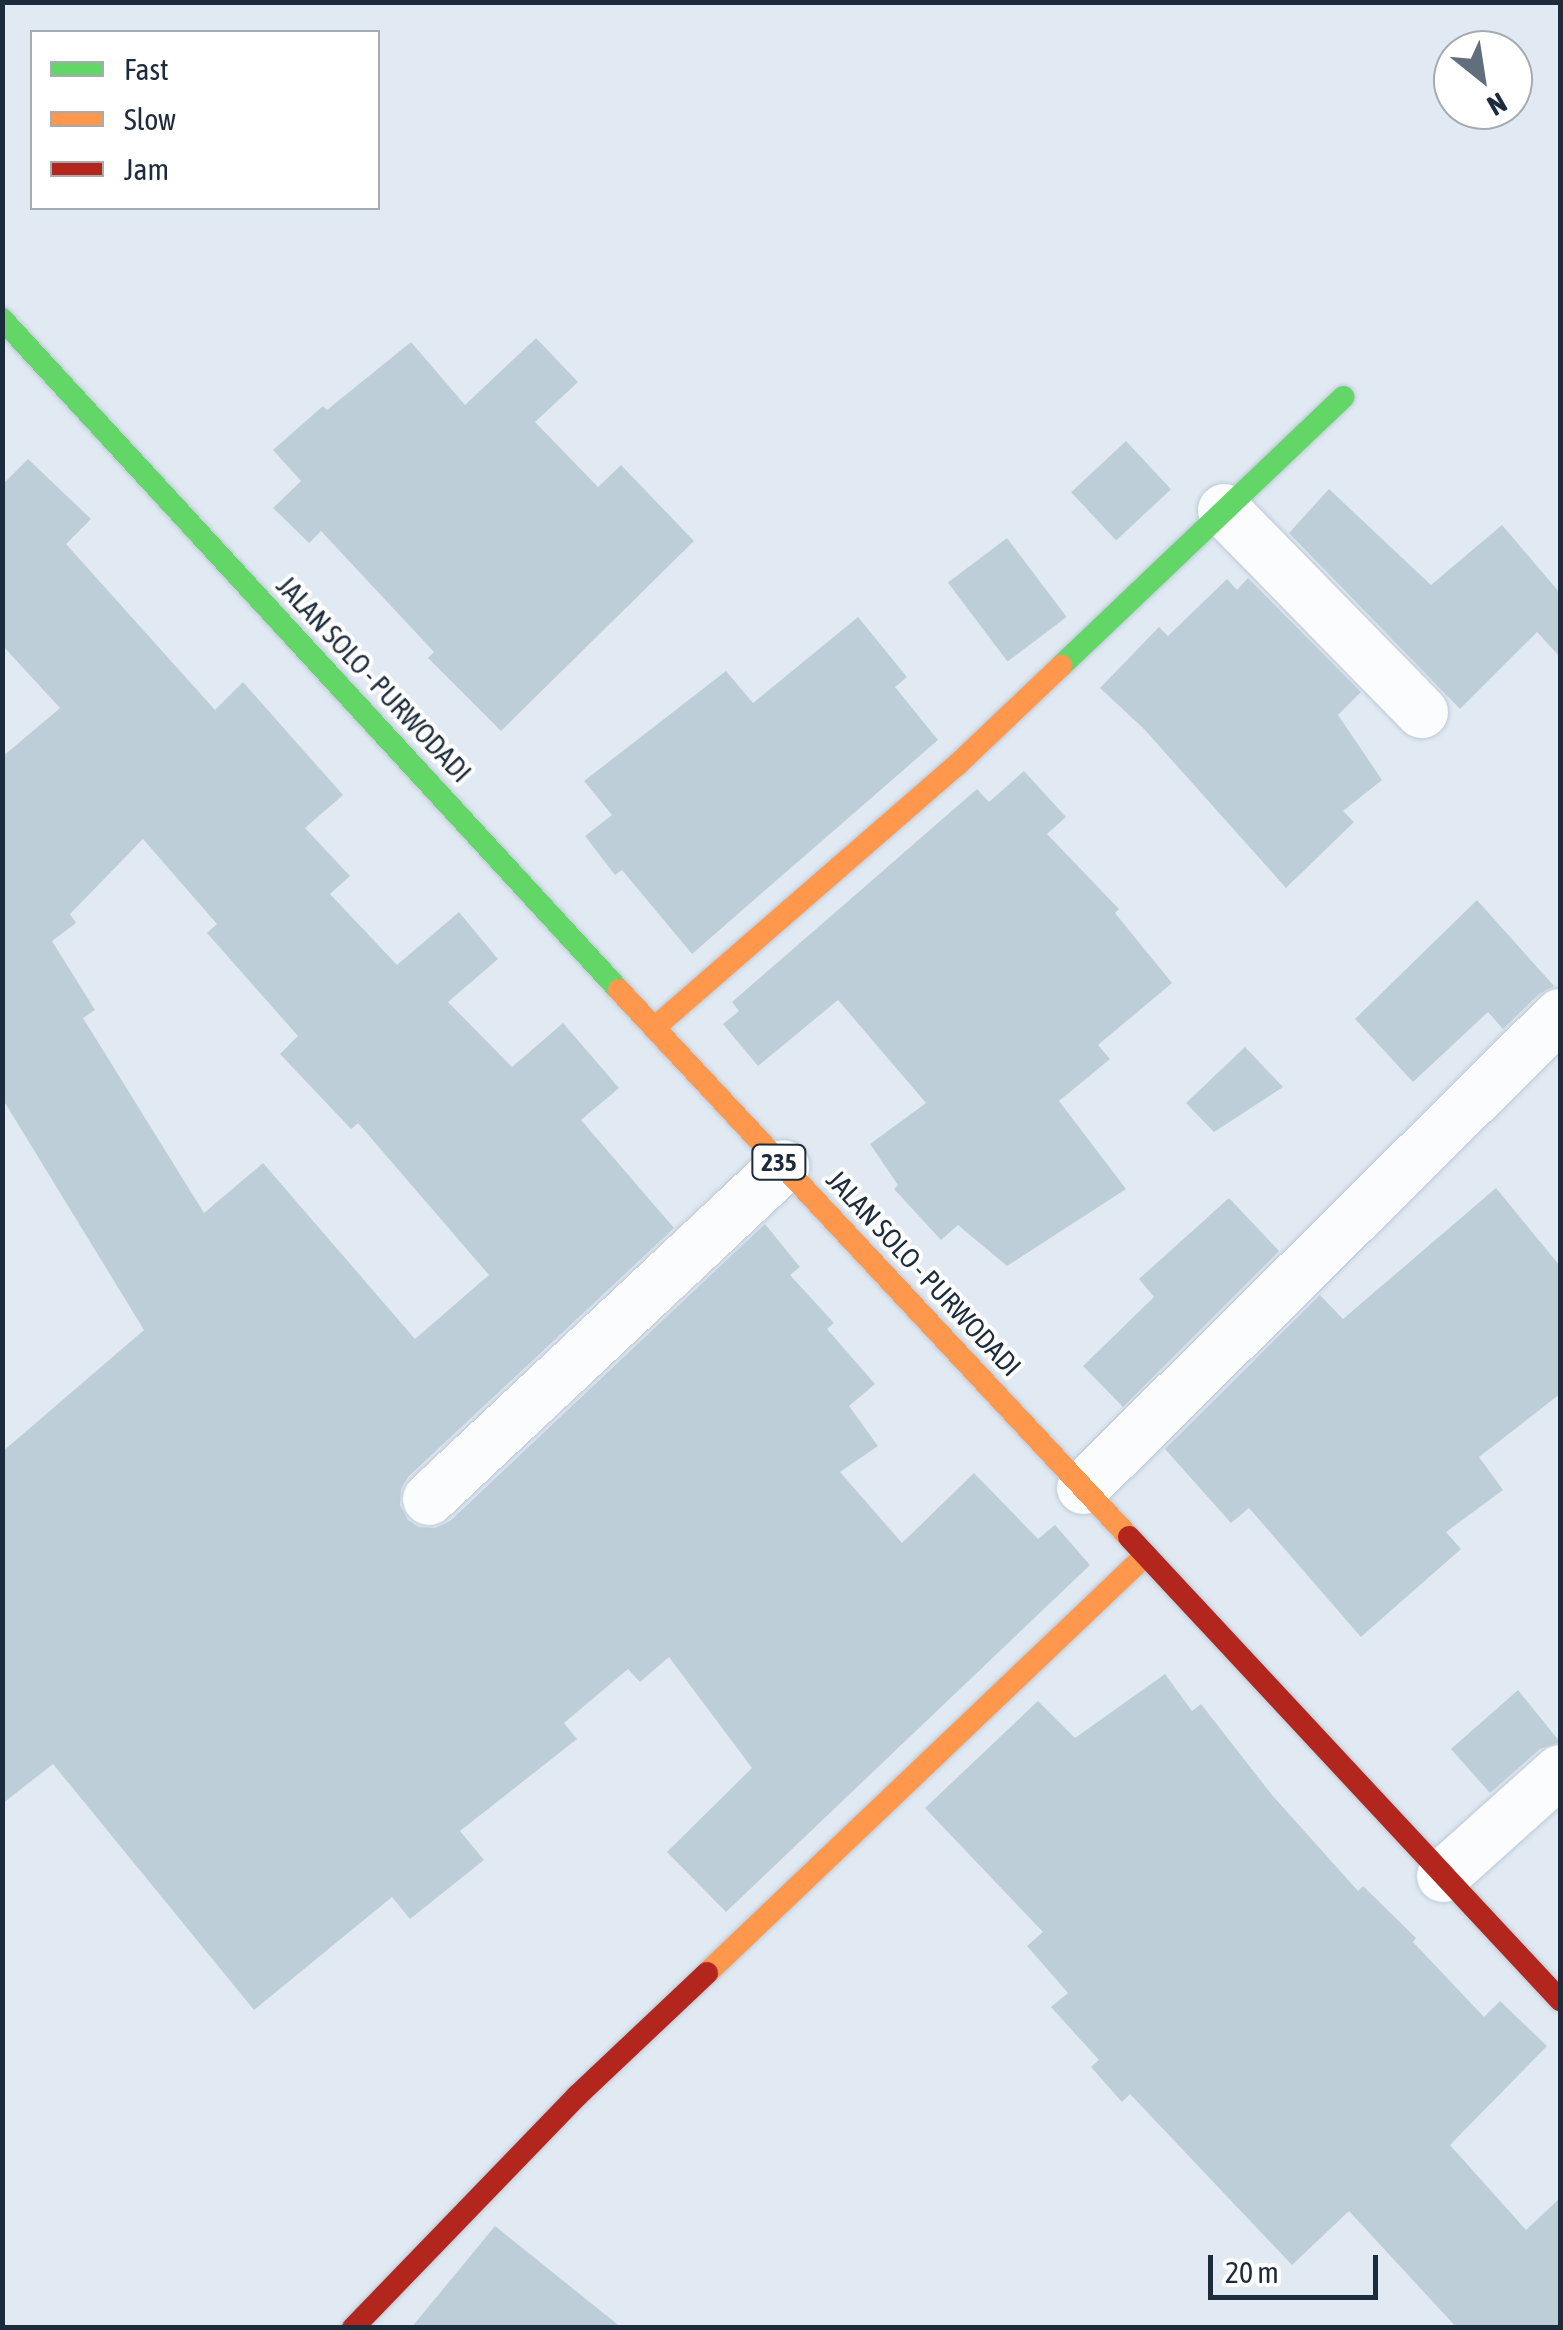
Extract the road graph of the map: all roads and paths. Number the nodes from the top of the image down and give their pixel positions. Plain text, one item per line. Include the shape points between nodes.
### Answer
1 (2, 319) edge
2 (1343, 398) dead end
3 (1224, 510) junction
4 (1422, 712) dead end
5 (1560, 1015) edge
6 (654, 1028) junction
7 (783, 1166) junction
8 (1083, 1488) junction
9 (429, 1499) dead end
10 (1146, 1555) junction
11 (1560, 1772) edge
12 (1443, 1876) junction
13 (1560, 2000) edge
14 (353, 2328) edge

1 - 6 main road, JALAN SOLO - PURWODADI / 235
2 - 3 main road
3 - 4 street
3 - 6 main road via 956,765
5 - 8 street
6 - 7 main road, JALAN SOLO - PURWODADI / 235
7 - 8 main road, JALAN SOLO - PURWODADI / 235
7 - 9 street
8 - 10 main road, JALAN SOLO - PURWODADI / 235
10 - 12 main road, JALAN SOLO - PURWODADI / 235
10 - 14 main road via 576,2096
11 - 12 street
12 - 13 main road, JALAN SOLO - PURWODADI / 235

